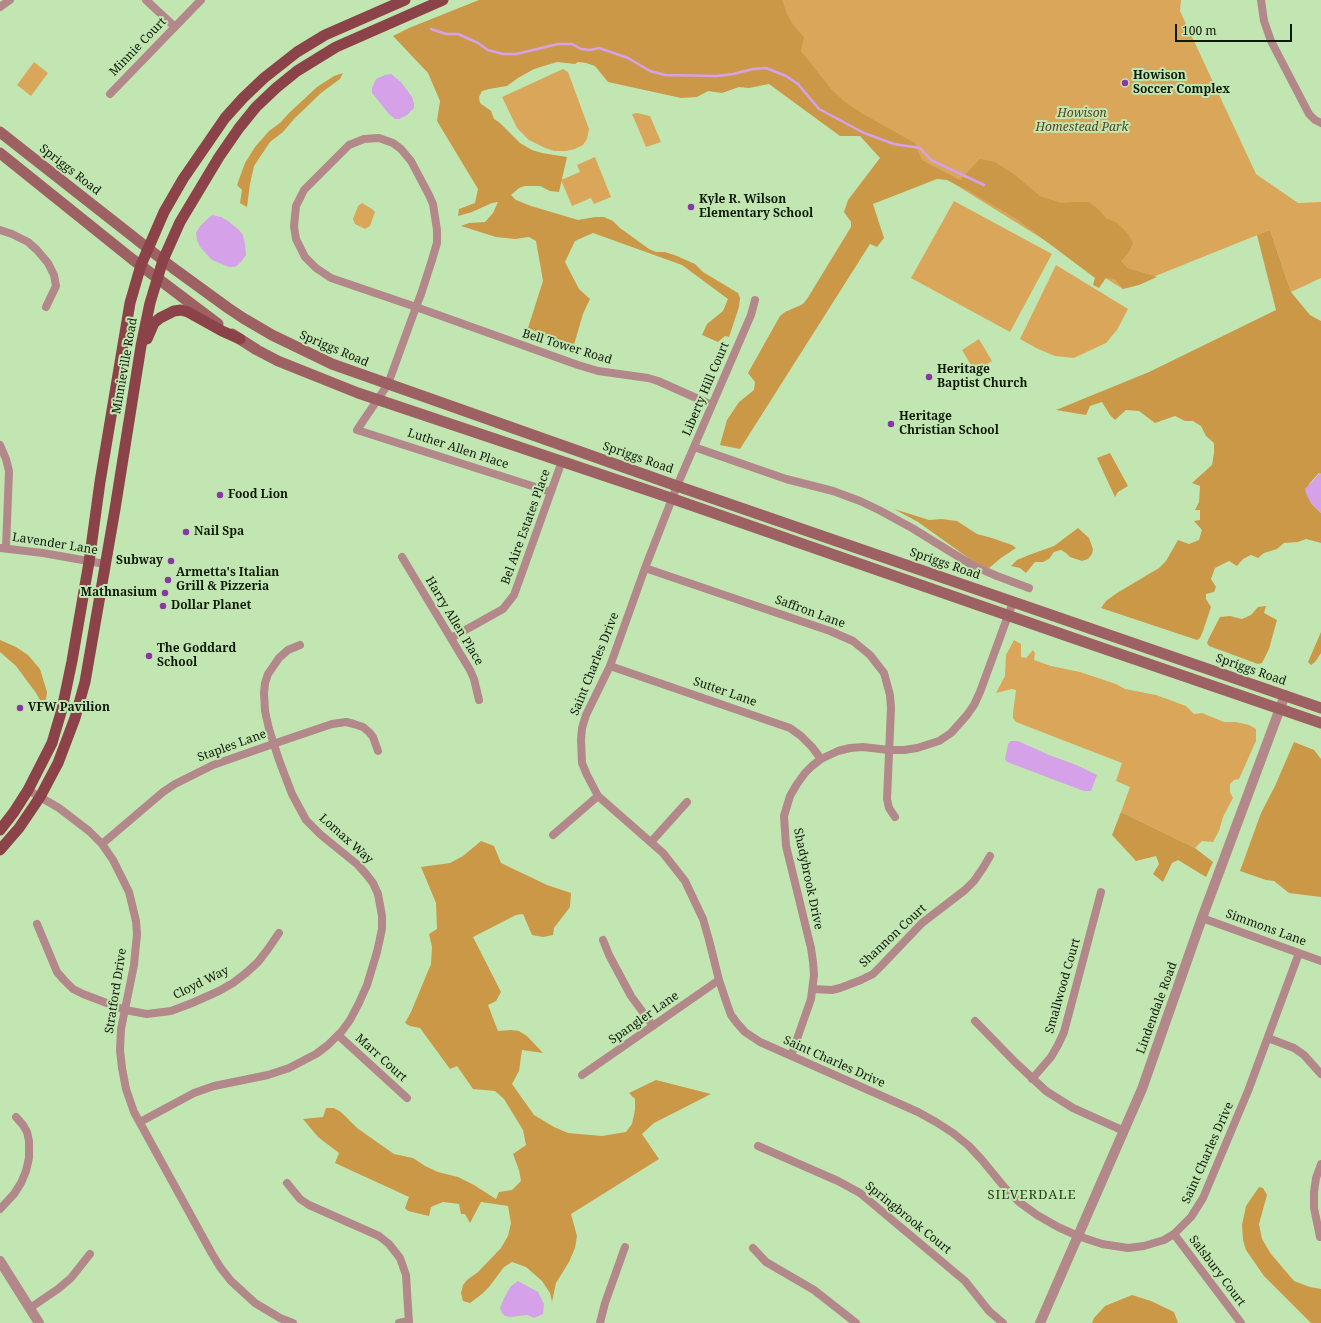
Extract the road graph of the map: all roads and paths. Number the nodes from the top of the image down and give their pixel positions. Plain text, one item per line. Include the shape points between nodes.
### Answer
1 (10, 0) edge
2 (146, 0) edge
3 (201, 0) edge
4 (405, 0) edge
5 (443, 0) edge
6 (1261, 0) edge
7 (0, 7) edge
8 (175, 27) junction
9 (110, 94) dead end
10 (1321, 123) edge
11 (0, 132) edge
12 (0, 153) edge
13 (0, 230) edge
14 (148, 248) junction
15 (163, 260) junction
16 (141, 265) junction
17 (157, 278) junction
18 (754, 300) dead end
19 (46, 307) dead end
20 (416, 307) junction
21 (240, 339) junction
22 (136, 376) junction
23 (388, 384) junction
24 (377, 400) junction
25 (712, 405) junction
26 (0, 445) edge
27 (694, 447) junction
28 (562, 461) junction
29 (677, 486) junction
30 (551, 492) junction
31 (672, 499) junction
32 (3, 548) edge
33 (402, 557) dead end
34 (89, 562) junction
35 (105, 564) junction
36 (645, 568) junction
37 (1029, 588) dead end
38 (1013, 602) junction
39 (1008, 616) junction
40 (451, 638) junction
41 (300, 645) dead end
42 (610, 666) junction
43 (1285, 695) junction
44 (479, 700) dead end
45 (1321, 708) edge
46 (1280, 709) junction
47 (1321, 723) edge
48 (273, 744) junction
49 (889, 750) junction
50 (378, 751) dead end
51 (820, 759) junction
52 (28, 790) junction
53 (40, 796) junction
54 (598, 796) junction
55 (687, 802) dead end
56 (895, 817) dead end
57 (0, 830) edge
58 (553, 836) dead end
59 (652, 842) junction
60 (102, 844) junction
61 (0, 850) edge
62 (990, 856) dead end
63 (1101, 892) dead end
64 (1202, 918) junction
65 (36, 924) dead end
66 (279, 933) dead end
67 (603, 940) dead end
68 (1299, 953) junction
69 (1321, 961) edge
70 (719, 980) junction
71 (813, 989) junction
72 (125, 1010) junction
73 (975, 1021) dead end
74 (654, 1026) junction
75 (338, 1035) junction
76 (1268, 1038) junction
77 (791, 1056) junction
78 (1321, 1074) edge
79 (582, 1075) dead end
80 (1032, 1079) junction
81 (407, 1098) dead end
82 (16, 1117) dead end
83 (140, 1122) junction
84 (1124, 1131) junction
85 (758, 1146) dead end
86 (1321, 1164) edge
87 (286, 1183) dead end
88 (0, 1209) edge
89 (1174, 1234) junction
90 (1078, 1236) junction
91 (1320, 1237) edge
92 (626, 1246) dead end
93 (753, 1248) dead end
94 (90, 1254) dead end
95 (0, 1261) edge
96 (30, 1308) junction
97 (409, 1322) edge
98 (39, 1323) edge
99 (293, 1323) edge
100 (399, 1323) edge
101 (600, 1323) edge
102 (856, 1323) edge
103 (1004, 1323) edge
104 (1040, 1323) edge
105 (1241, 1323) edge

1 - 7 street
2 - 8 street
3 - 8 street, Minnie Court
4 - 14 main road, Minnieville Road via 312,43 279,65 253,87 225,118 183,179 164,212
5 - 15 main road, Minnieville Road via 336,47 297,71 276,88 248,117 223,150 180,222
6 - 10 street via 1264,21 1271,41 1309,114
8 - 9 street, Minnie Court
11 - 14 main road, Spriggs Road
12 - 16 main road
13 - 19 street via 28,242 48,263 56,286
14 - 15 main road, Spriggs Road
14 - 16 main road, Minnieville Road
15 - 17 main road, Minnieville Road
15 - 23 main road, Spriggs Road via 243,318 272,335 332,364
16 - 17 main road
16 - 34 main road, Minnieville Road via 130,303
17 - 21 main road
17 - 22 main road, Minnieville Road
18 - 25 street, Liberty Hill Court
20 - 20 street, Bell Tower Road via 437,243 433,204 411,161 401,149 379,138 356,141 344,149 299,198 294,215 296,239 309,263 327,276
20 - 23 street
20 - 25 street, Bell Tower Road via 591,370 658,381
21 - 22 main road via 188,312 174,310 154,323 148,334
21 - 24 main road via 295,369
22 - 35 main road, Minnieville Road
23 - 24 street
23 - 29 main road, Spriggs Road
24 - 28 main road
24 - 30 street, Luther Allen Place via 357,430
25 - 27 street, Liberty Hill Court
26 - 32 street via 9,471
27 - 29 street, Liberty Hill Court
27 - 37 street, Spriggs Road via 860,501 912,528 972,565
28 - 30 street, Bel Aire Estates Place
28 - 31 main road
29 - 31 street, Saint Charles Drive
29 - 38 main road, Spriggs Road
30 - 40 street, Bel Aire Estates Place via 514,595 503,609
31 - 36 street, Saint Charles Drive
31 - 39 main road
32 - 34 street, Lavender Lane
33 - 40 street, Harry Allen Place
34 - 35 street, Lavender Lane
34 - 52 main road, Minnieville Road via 62,709 52,743
35 - 53 main road, Minnieville Road via 85,682 75,718 58,763
36 - 42 street, Saint Charles Drive
36 - 49 street, Saffron Lane via 830,631 862,647 878,664 888,683 891,708
38 - 39 street, Shadybrook Drive
38 - 43 main road, Spriggs Road
39 - 46 main road
39 - 49 street, Shadybrook Drive via 980,692 968,716 951,733 930,745
40 - 44 street, Harry Allen Place via 474,679
41 - 48 street, Lomax Way via 288,650 279,658 265,683 265,711
42 - 51 street, Sutter Lane via 790,728 812,747
42 - 54 street, Saint Charles Drive via 582,728 582,763
43 - 45 main road, Spriggs Road
43 - 46 street, Lindendale Road
46 - 47 main road
46 - 64 street, Lindendale Road
48 - 50 street, Staples Lane via 332,724 346,722 363,727 369,732
48 - 60 street, Staples Lane via 213,765 175,784
48 - 75 street, Lomax Way via 292,794 306,820 358,865 366,874 381,903 382,929 375,963 350,1020
49 - 51 street, Shadybrook Drive via 850,748
49 - 56 street, Saffron Lane via 887,799
51 - 71 street, Shadybrook Drive via 797,784 784,816 786,846 811,948
52 - 53 street, Stratford Drive
52 - 57 main road, Minnieville Road
53 - 60 street, Stratford Drive via 89,831
53 - 61 main road, Minnieville Road via 19,828
54 - 58 street
54 - 59 street, Saint Charles Drive
55 - 59 street
59 - 70 street, Saint Charles Drive via 675,866 694,899 703,919
60 - 72 street, Stratford Drive via 122,876 136,921 134,965
62 - 71 street, Shannon Court via 965,890 922,923 872,974 840,988
63 - 80 street, Smallwood Court via 1064,1032 1051,1057
64 - 68 street, Simmons Lane
64 - 84 street, Lindendale Road via 1146,1077
65 - 72 street, Cloyd Way via 53,965 64,980 83,994
66 - 72 street, Cloyd Way via 258,962 219,991 165,1012 147,1014
67 - 74 street via 632,996
68 - 69 street, Simmons Lane
68 - 76 street, Saint Charles Drive
70 - 74 street, Spangler Lane
70 - 77 street, Saint Charles Drive via 731,1015 745,1032
71 - 77 street, Shadybrook Drive
72 - 83 street, Stratford Drive via 121,1029 122,1068 130,1101
73 - 80 street
74 - 79 street, Spangler Lane
75 - 81 street, Marr Court
75 - 83 street, Lomax Way via 316,1054 295,1065 268,1075 214,1086 194,1093
76 - 78 street via 1294,1048 1314,1064
76 - 89 street, Saint Charles Drive via 1203,1198 1191,1217
77 - 90 street, Saint Charles Drive via 936,1122 969,1146 1019,1202 1037,1215
80 - 84 street via 1073,1108
82 - 88 street via 27,1132 29,1158 21,1183
83 - 99 street, Stratford Drive via 220,1267 255,1303
84 - 90 street, Lindendale Road
85 - 103 street, Springbrook Court via 860,1193 965,1281 989,1311
86 - 91 street via 1314,1197
87 - 97 street via 309,1205 379,1236 389,1244 400,1258 406,1276
89 - 90 street, Saint Charles Drive via 1157,1243 1128,1248 1102,1244
89 - 105 street, Salsbury Court
90 - 104 street, Lindendale Road
92 - 101 street
93 - 102 street via 766,1262 814,1290
94 - 96 street via 58,1289
95 - 96 street
96 - 98 street
97 - 100 street

